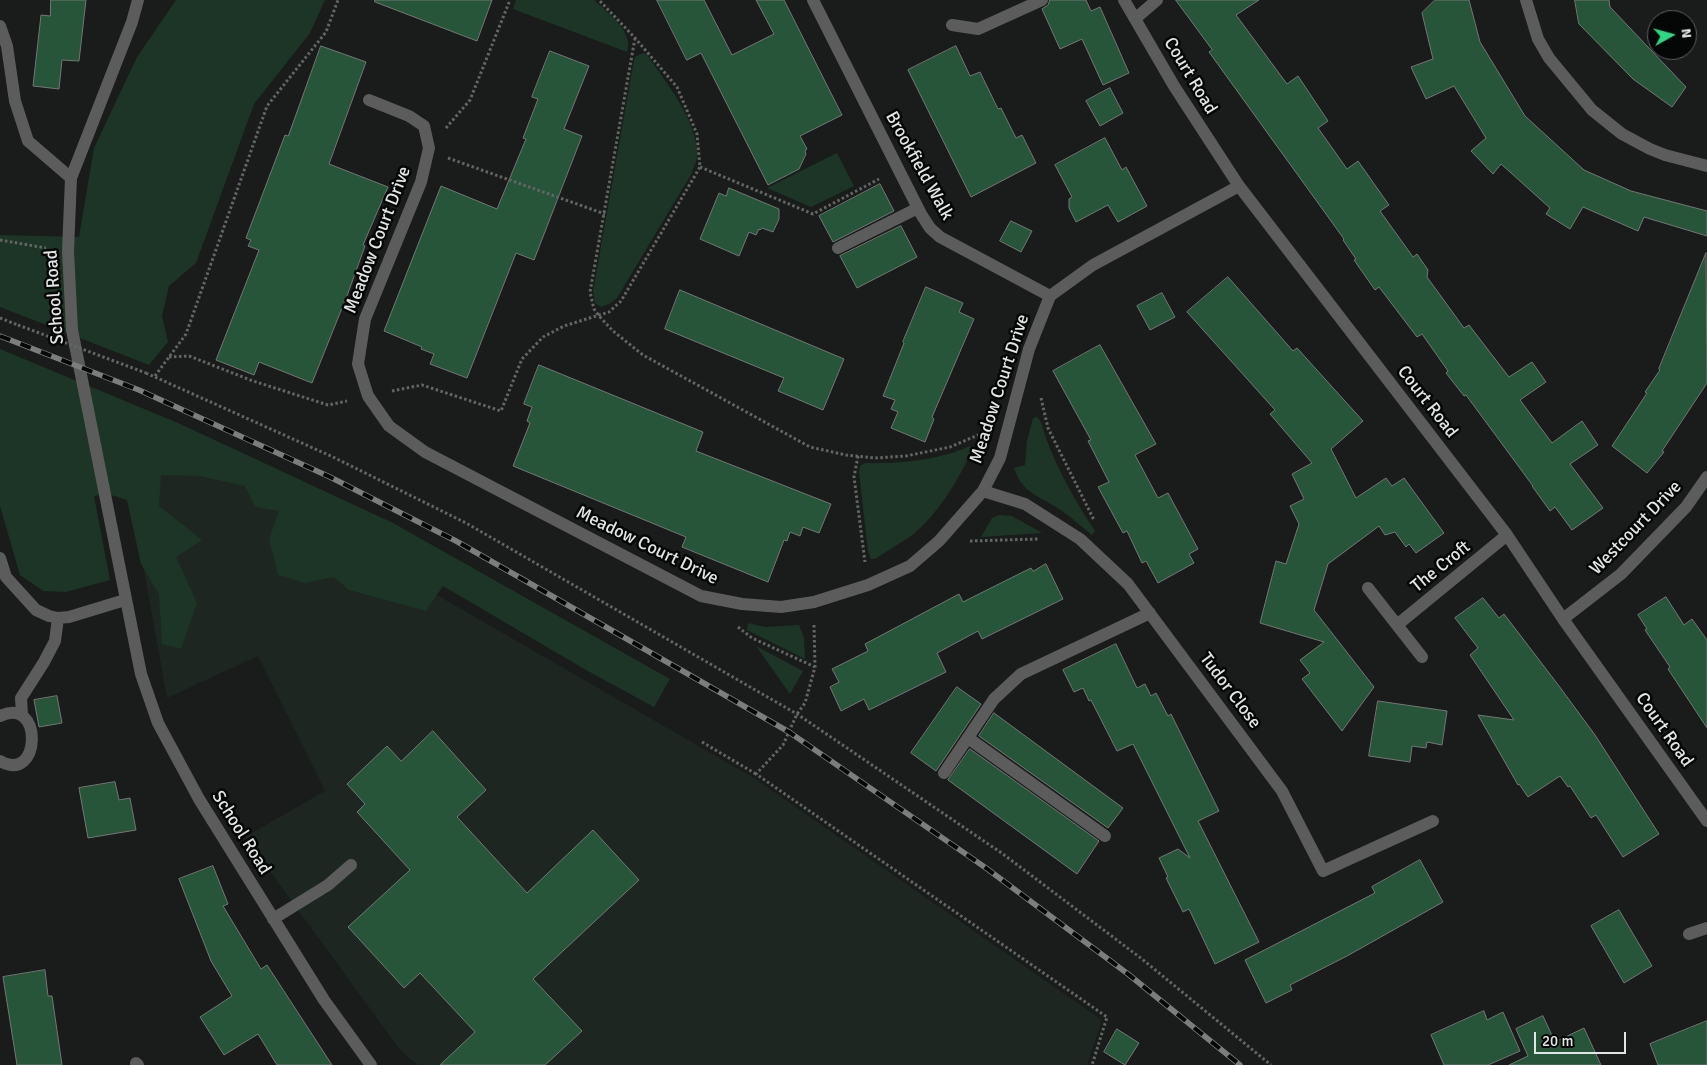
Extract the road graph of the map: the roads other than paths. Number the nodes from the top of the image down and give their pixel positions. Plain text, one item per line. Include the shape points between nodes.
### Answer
1 (138, 0) edge
2 (813, 0) edge
3 (1042, 0) edge
4 (1124, 0) edge
5 (1157, 0) edge
6 (1526, 0) edge
7 (1136, 18) junction
8 (952, 25) dead end
9 (0, 26) edge
10 (369, 100) dead end
11 (1707, 166) edge
12 (71, 178) junction
13 (1239, 186) junction
14 (918, 208) junction
15 (838, 248) dead end
16 (1050, 296) junction
17 (1707, 477) edge
18 (983, 491) junction
19 (1507, 535) junction
20 (0, 558) edge
21 (1368, 588) dead end
22 (125, 600) junction
23 (1150, 613) junction
24 (58, 618) junction
25 (1564, 619) junction
26 (1397, 625) junction
27 (1422, 657) dead end
28 (22, 715) junction
29 (0, 716) edge
30 (968, 738) junction
31 (0, 761) edge
32 (944, 773) dead end
33 (1434, 821) dead end
34 (1707, 821) edge
35 (1105, 836) dead end
36 (351, 865) dead end
37 (273, 918) junction
38 (1707, 928) edge
39 (1689, 934) dead end
40 (371, 1065) edge

1 - 12 street, School Road
2 - 14 street, Brookfield Walk
3 - 8 street via 978,29
4 - 7 street, Court Road
5 - 7 street
6 - 11 street via 1542,45 1592,110 1622,134 1650,149
7 - 13 street, Court Road via 1174,86
9 - 12 street via 7,46 15,101 28,141
10 - 18 street, Meadow Court Drive via 409,116 424,126 429,149 421,182 365,319 358,364 368,396 390,426 425,452 701,596 781,607 814,602 868,585 910,566 939,541
12 - 22 street, School Road via 68,251 72,330
13 - 16 street via 1093,265
13 - 19 street, Court Road
14 - 15 street
14 - 16 street, Brookfield Walk via 940,238
16 - 18 street, Meadow Court Drive via 1029,350 1000,458
17 - 25 street, Westcourt Drive via 1686,507 1621,574
18 - 23 street, Tudor Close via 1025,504 1080,539 1128,584
19 - 25 street, Court Road
19 - 26 street, The Croft
20 - 24 street via 6,577 36,610
21 - 26 street
22 - 24 street
22 - 37 street, School Road via 141,674 158,723 199,799
23 - 30 street via 1020,674 994,699
23 - 33 street, Tudor Close via 1282,791 1323,871
24 - 28 street via 55,641 21,698
25 - 34 street, Court Road
26 - 27 street
28 - 29 street via 7,712
28 - 31 street via 27,719 31,732 31,754 12,765
30 - 32 street
30 - 35 street
36 - 37 street via 328,885
37 - 40 street, School Road via 324,1000
38 - 39 street

